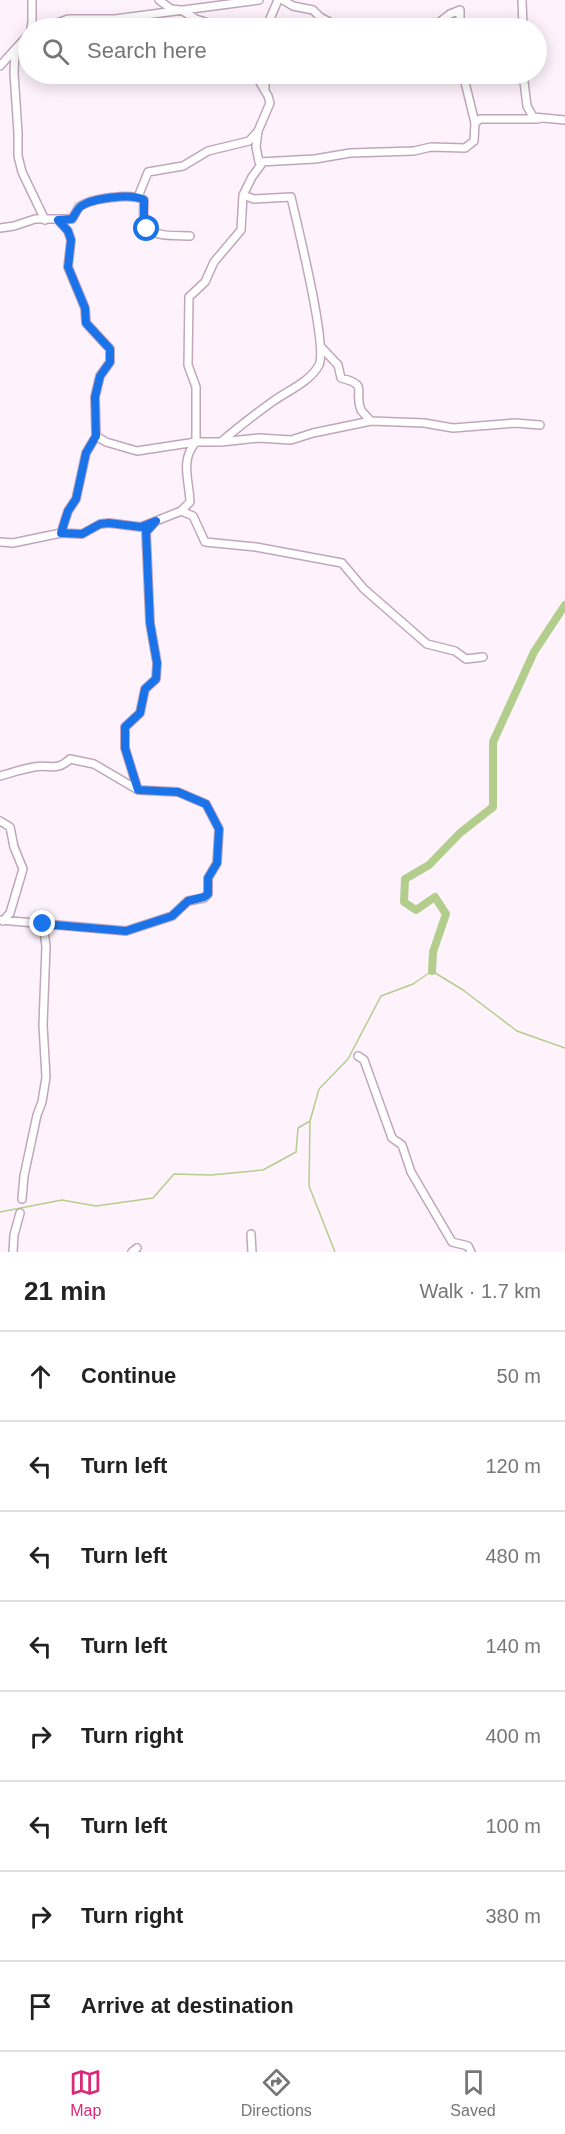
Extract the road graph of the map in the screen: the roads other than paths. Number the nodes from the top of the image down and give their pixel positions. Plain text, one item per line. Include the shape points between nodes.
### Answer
1 (32, 0) edge
2 (159, 0) edge
3 (259, 0) edge
4 (278, 0) edge
5 (283, 0) edge
6 (522, 0) edge
7 (181, 10) junction
8 (31, 18) edge
9 (122, 18) edge
10 (194, 18) edge
11 (270, 18) edge
12 (320, 18) edge
13 (445, 18) edge
14 (460, 18) edge
15 (523, 18) edge
16 (18, 48) edge
17 (15, 52) junction
18 (0, 66) edge
19 (261, 84) edge
20 (265, 84) edge
21 (465, 84) edge
22 (524, 84) edge
23 (265, 90) junction
24 (538, 119) junction
25 (565, 120) edge
26 (476, 123) junction
27 (258, 131) junction
28 (263, 162) junction
29 (243, 195) junction
30 (138, 197) junction
31 (45, 220) junction
32 (58, 220) junction
33 (0, 228) edge
34 (190, 236) dead end
35 (321, 347) junction
36 (371, 421) junction
37 (540, 425) dead end
38 (96, 436) junction
39 (196, 442) junction
40 (221, 442) junction
41 (181, 511) junction
42 (156, 521) junction
43 (61, 533) junction
44 (0, 542) edge
45 (483, 657) dead end
46 (0, 776) edge
47 (138, 790) junction
48 (0, 821) edge
49 (2, 921) edge
50 (43, 924) junction
51 (358, 1056) dead end
52 (22, 1199) dead end
53 (20, 1213) dead end
54 (251, 1234) dead end
55 (13, 1252) edge
56 (252, 1252) edge
57 (471, 1252) edge

1 - 8 street
2 - 7 street via 171,9
3 - 7 street
4 - 11 street
5 - 12 street via 313,10
6 - 15 street
7 - 9 street
7 - 10 street
13 - 14 street via 460,10
16 - 17 street
17 - 18 street
17 - 31 street via 18,156
19 - 23 street
20 - 23 street
21 - 26 street
22 - 24 street via 527,106
23 - 27 street via 270,103
24 - 25 street
24 - 26 street via 484,119
26 - 28 street via 474,141 465,148 431,147
27 - 28 street via 256,147 259,162
27 - 30 street via 249,141 208,151 183,166 148,172
28 - 29 street
29 - 35 street via 254,199 291,197
29 - 39 street via 241,230 214,262 206,282 189,297 188,365 196,387
30 - 32 street via 99,200 79,208 72,219
30 - 34 street via 144,200 147,229
31 - 32 street
31 - 33 street
32 - 38 street via 71,240 68,267 85,308 86,323 110,349 110,362 100,376 95,397
35 - 36 street via 338,364 341,378 354,381 359,387 361,409
35 - 40 street via 320,364 310,377
36 - 37 street via 453,428
36 - 40 street via 291,440
38 - 39 street via 137,451
38 - 43 street via 86,453 76,499
39 - 40 street
39 - 41 street via 186,459 190,502
41 - 42 street
41 - 45 street via 193,516 206,542 342,563 364,589 427,644 455,651 466,659
42 - 43 street via 141,527 109,523 82,534
42 - 47 street via 146,532 156,679 145,689 140,713 125,727 125,748
43 - 44 street
46 - 47 street via 37,766 63,765 70,759 94,764
47 - 50 street via 178,792 206,804 219,829 217,863 208,878 208,894 188,901 172,916 126,931
48 - 49 street via 9,827 22,870 10,913
49 - 50 street
50 - 52 street via 46,1077
51 - 57 street via 364,1060 392,1138 402,1145 427,1201 452,1242 468,1246
53 - 55 street
54 - 56 street

